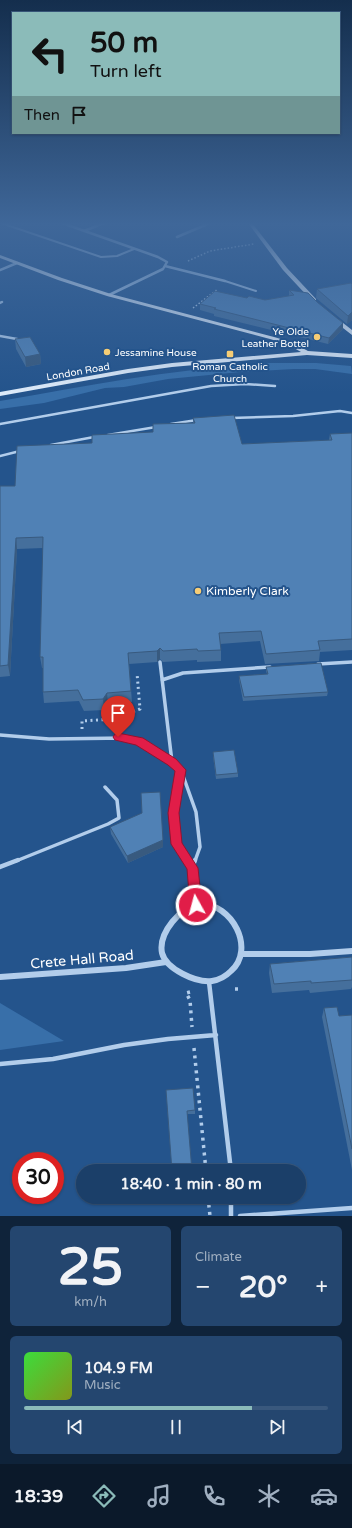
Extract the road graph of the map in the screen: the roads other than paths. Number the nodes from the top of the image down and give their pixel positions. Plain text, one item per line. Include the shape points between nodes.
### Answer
1 (62, 280) edge
2 (139, 280) edge
3 (220, 280) edge
4 (295, 280) edge
5 (225, 281) joint
6 (256, 291) dead end
7 (109, 295) junction
8 (319, 306) edge
9 (334, 318) edge
10 (351, 332) edge
11 (0, 336) edge
12 (17, 339) edge
13 (280, 346) junction
14 (307, 353) junction
15 (351, 354) edge
16 (284, 355) junction
17 (275, 386) dead end
18 (0, 394) edge
19 (352, 412) edge
20 (224, 418) edge
21 (204, 420) edge
22 (0, 424) edge
23 (167, 425) edge
24 (160, 426) edge
25 (50, 445) edge
26 (23, 451) edge
27 (0, 456) edge
28 (160, 662) dead end
29 (352, 662) edge
30 (314, 664) edge
31 (275, 667) edge
32 (162, 680) junction
33 (0, 735) edge
34 (172, 762) junction
35 (181, 770) junction
36 (105, 787) dead end
37 (0, 867) edge
38 (192, 868) junction
39 (194, 886) joint
40 (196, 905) junction
41 (352, 951) edge
42 (242, 954) junction
43 (166, 962) junction
44 (0, 977) edge
45 (210, 982) junction
46 (216, 1036) junction
47 (0, 1064) edge
48 (231, 1164) edge
49 (231, 1204) edge
50 (352, 1208) edge
51 (231, 1216) edge
52 (240, 1216) edge

1 - 7 street
2 - 7 street
3 - 5 street
4 - 8 street
5 - 6 lane
7 - 13 street via 266,336
9 - 10 street
11 - 12 street
13 - 14 street via 289,343
13 - 16 street
14 - 15 street, London Road
14 - 16 street, London Road
16 - 18 street, London Road via 155,367
17 - 22 lane via 211,386
19 - 20 lane
21 - 23 lane
24 - 25 lane
26 - 27 lane
28 - 32 lane
29 - 30 lane
31 - 32 lane via 183,672
32 - 34 lane
33 - 34 lane via 49,739 132,739
34 - 35 lane
35 - 38 lane via 198,821 200,847
35 - 38 lane via 173,813 176,844
36 - 37 lane via 117,797 119,818
38 - 39 lane
39 - 40 street
40 - 42 street via 213,905 230,918 238,932
40 - 43 street via 187,908 171,924 163,939 162,951
41 - 42 street
42 - 45 street via 231,972 221,979
43 - 44 street, Crete Hall Road via 122,969
43 - 45 street via 189,978
45 - 46 lane
46 - 47 lane via 168,1039 53,1059
46 - 48 lane
49 - 51 lane
50 - 52 lane

